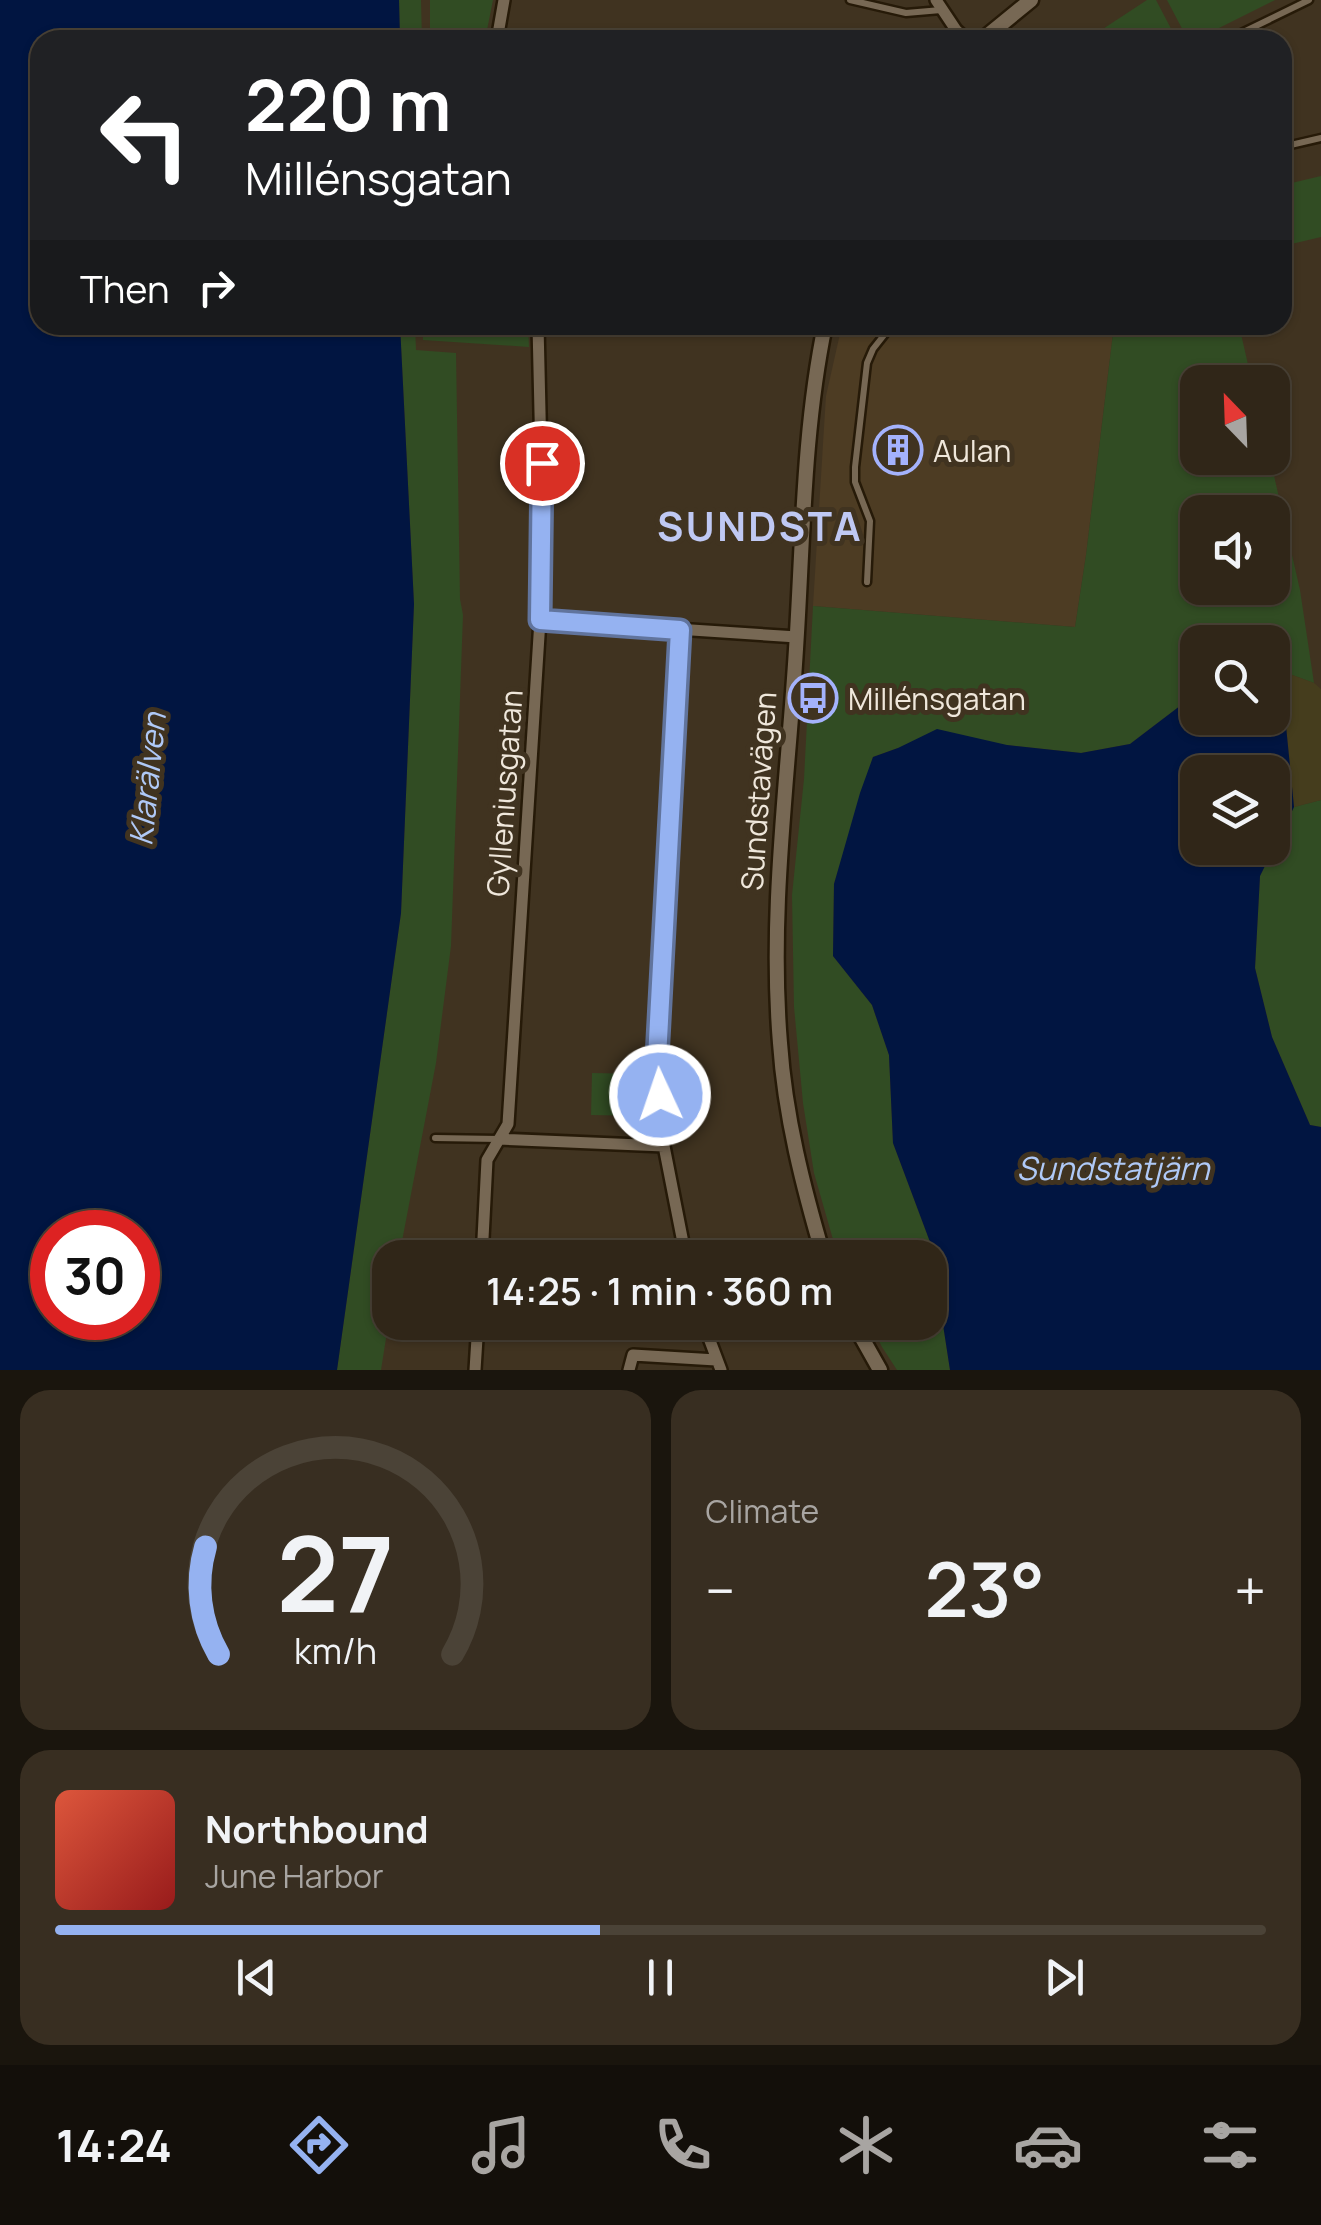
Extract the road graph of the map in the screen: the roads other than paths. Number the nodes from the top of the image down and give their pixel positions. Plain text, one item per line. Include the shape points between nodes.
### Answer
1 (504, 0) edge
2 (850, 0) edge
3 (1031, 0) edge
4 (1308, 0) edge
5 (939, 5) edge
6 (499, 30) edge
7 (958, 30) edge
8 (994, 30) edge
9 (1247, 30) edge
10 (1321, 138) edge
11 (1292, 145) edge
12 (538, 335) edge
13 (822, 335) edge
14 (884, 335) edge
15 (867, 582) dead end
16 (540, 620) junction
17 (680, 630) junction
18 (797, 637) junction
19 (435, 1138) dead end
20 (499, 1139) junction
21 (664, 1146) junction
22 (483, 1240) edge
23 (682, 1240) edge
24 (819, 1240) edge
25 (477, 1340) edge
26 (710, 1340) edge
27 (862, 1340) edge
28 (719, 1365) edge
29 (475, 1370) edge
30 (630, 1370) edge
31 (880, 1370) edge

1 - 6 street
2 - 5 lane via 906,13
3 - 8 street
4 - 9 lane
5 - 7 street
10 - 11 lane
12 - 16 street, Gylleniusgatan
13 - 18 street, Sundstavägen
14 - 15 lane via 868,363 854,467 870,521
16 - 17 street
16 - 20 street, Gylleniusgatan via 508,1124
17 - 18 street
17 - 21 street via 657,1058
18 - 24 street, Sundstavägen via 776,980 791,1132
19 - 20 lane
20 - 21 street
20 - 22 street, Gylleniusgatan via 488,1160
21 - 23 street
25 - 29 street
26 - 28 street
27 - 31 street
28 - 30 street via 633,1355

